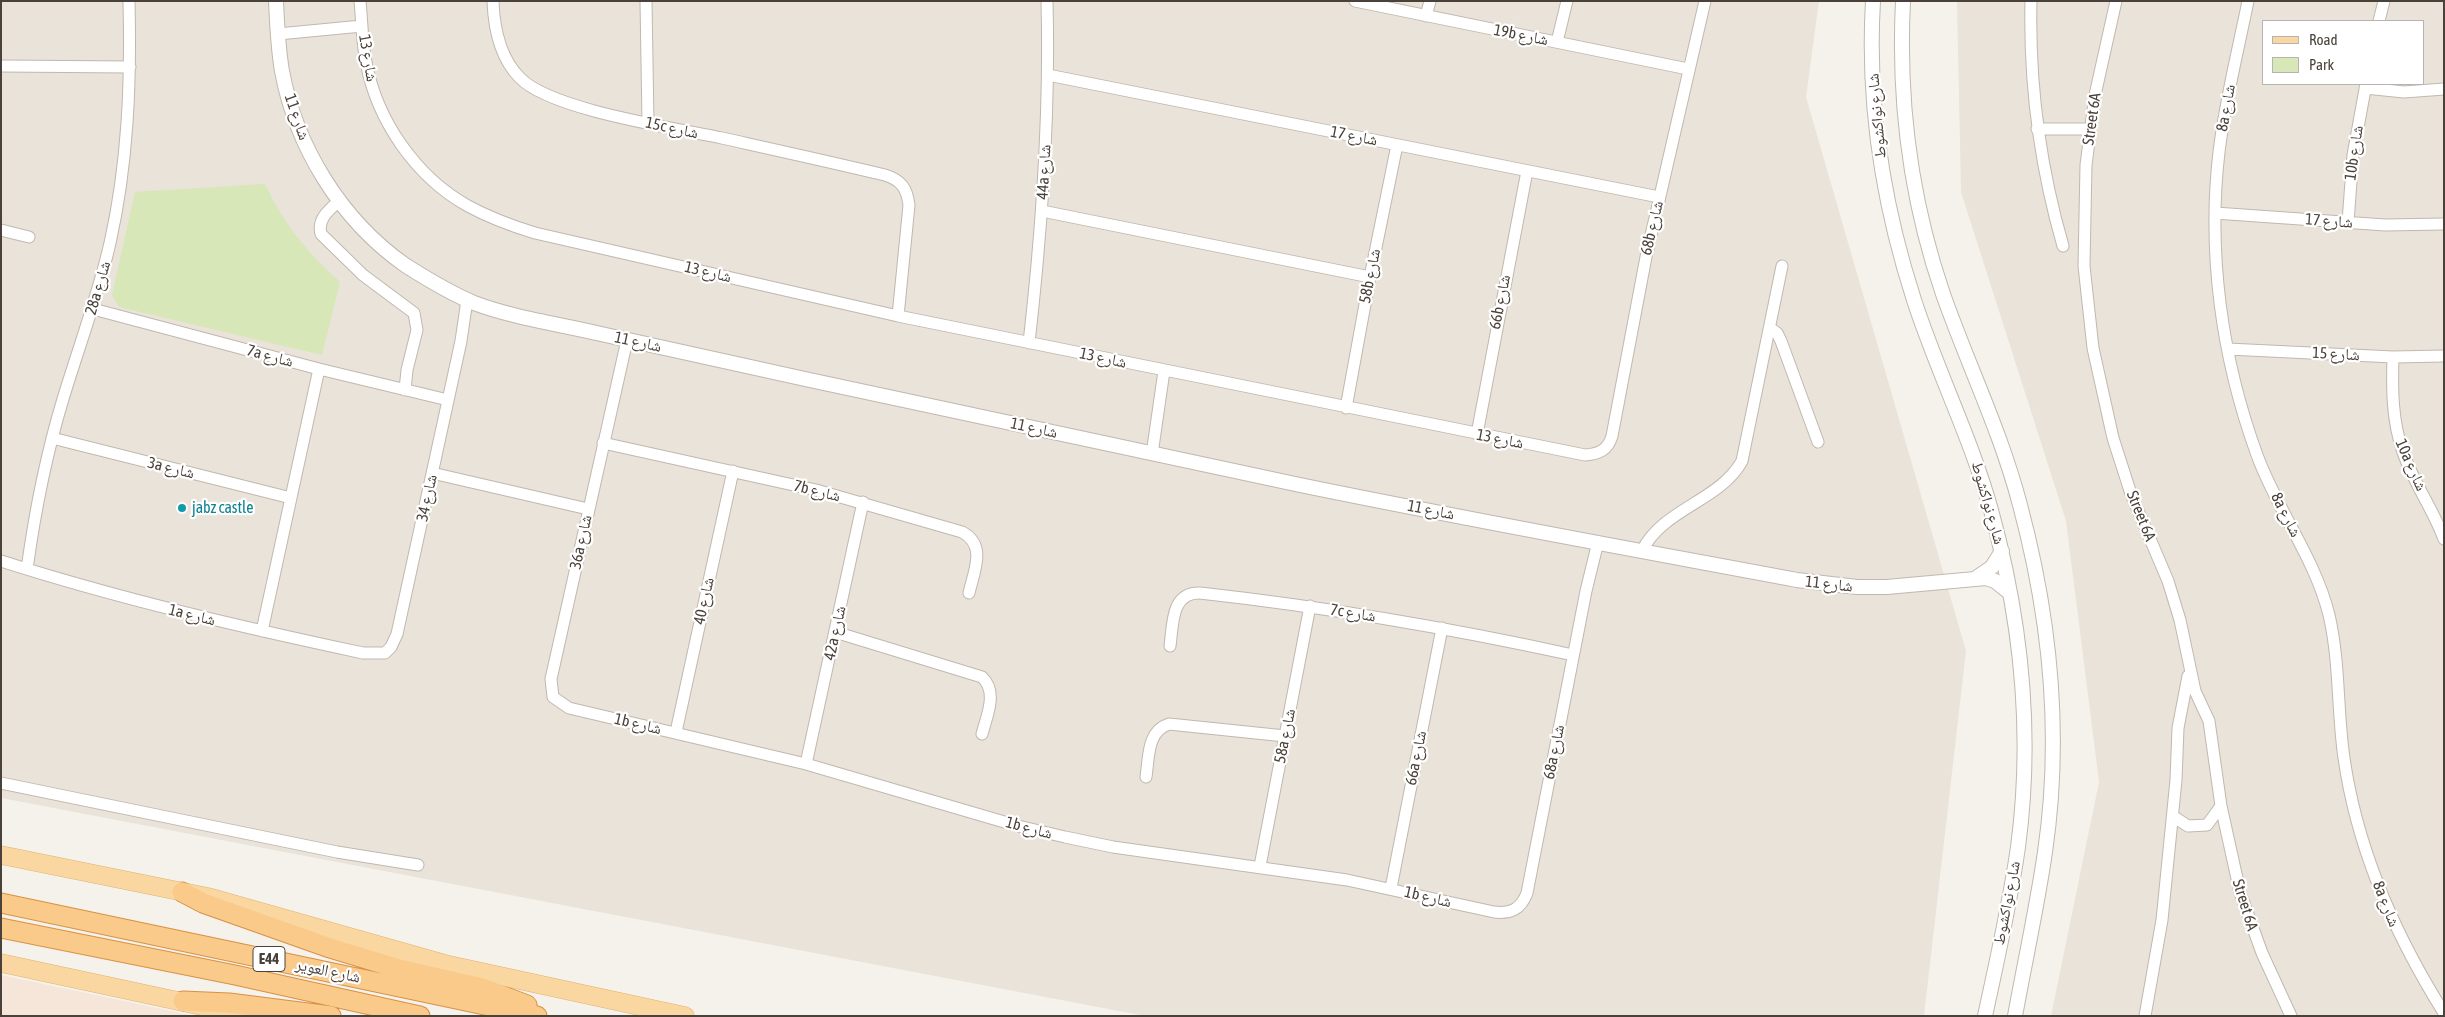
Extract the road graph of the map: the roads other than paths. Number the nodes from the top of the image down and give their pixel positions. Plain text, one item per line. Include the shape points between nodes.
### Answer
1 (129, 1) edge
2 (276, 1) edge
3 (360, 1) edge
4 (493, 1) edge
5 (646, 1) edge
6 (1047, 1) edge
7 (1354, 1) edge
8 (1430, 1) edge
9 (1567, 1) edge
10 (1705, 1) edge
11 (1873, 1) edge
12 (1903, 1) edge
13 (2031, 1) edge
14 (2116, 1) edge
15 (2248, 1) edge
16 (2384, 1) edge
17 (1426, 16) junction
18 (2379, 20) edge
19 (362, 26) junction
20 (278, 30) junction
21 (1557, 42) junction
22 (1, 66) edge
23 (130, 67) junction
24 (1688, 68) junction
25 (1048, 75) junction
26 (2366, 86) edge
27 (2444, 89) edge
28 (648, 123) junction
29 (2037, 129) junction
30 (2090, 129) junction
31 (1397, 145) junction
32 (1527, 171) junction
33 (1659, 197) junction
34 (342, 204) junction
35 (1042, 211) junction
36 (2215, 213) junction
37 (2348, 222) junction
38 (2444, 224) edge
39 (1, 230) edge
40 (29, 237) dead end
41 (2063, 246) dead end
42 (1782, 266) dead end
43 (1370, 277) junction
44 (471, 302) junction
45 (93, 309) junction
46 (898, 316) junction
47 (1770, 328) junction
48 (623, 339) junction
49 (1028, 343) junction
50 (2228, 349) junction
51 (2444, 356) edge
52 (2393, 357) junction
53 (319, 369) junction
54 (1164, 371) junction
55 (401, 389) junction
56 (448, 400) junction
57 (1346, 408) junction
58 (1476, 434) junction
59 (52, 438) junction
60 (1818, 442) dead end
61 (603, 443) junction
62 (1148, 453) junction
63 (1600, 453) joint
64 (733, 471) junction
65 (432, 473) junction
66 (291, 498) junction
67 (863, 502) junction
68 (588, 510) junction
69 (2444, 539) edge
70 (1594, 541) junction
71 (1642, 551) junction
72 (2002, 551) junction
73 (1, 561) edge
74 (27, 569) junction
75 (1976, 578) junction
76 (969, 593) dead end
77 (2010, 593) junction
78 (1310, 606) junction
79 (1442, 628) junction
80 (262, 631) junction
81 (835, 632) junction
82 (1170, 646) dead end
83 (385, 653) joint
84 (1573, 655) junction
85 (2188, 659) junction
86 (553, 697) joint
87 (2181, 712) junction
88 (2206, 712) junction
89 (676, 732) junction
90 (982, 734) dead end
91 (1285, 736) junction
92 (806, 764) junction
93 (1146, 777) dead end
94 (1, 783) edge
95 (2221, 806) junction
96 (2174, 817) junction
97 (2207, 825) junction
98 (2188, 826) junction
99 (1, 855) edge
100 (418, 865) dead end
101 (1260, 866) junction
102 (2234, 868) junction
103 (2167, 874) junction
104 (1390, 888) junction
105 (182, 892) junction
106 (1, 903) edge
107 (1516, 910) joint
108 (1, 928) edge
109 (1, 963) edge
110 (183, 1001) junction
111 (2444, 1013) edge
112 (248, 1016) edge
113 (331, 1016) edge
114 (420, 1016) edge
115 (537, 1016) edge
116 (548, 1016) edge
117 (685, 1016) edge
118 (1985, 1016) edge
119 (2015, 1016) edge
120 (2145, 1016) edge
121 (2291, 1016) edge

1 - 23 street, 28a شارع
2 - 20 street, شارع 11
3 - 19 street, شارع 13
4 - 28 street, 15c شارع via 495,29 501,48 516,72 534,90 568,104
5 - 28 street
6 - 25 street, 44a شارع
7 - 17 street, 19b شارع
8 - 17 street
9 - 21 street
10 - 24 street, 68b شارع
11 - 72 street, شارع نواكشوط via 1873,80 1878,136 1898,247 1933,354 1966,431
12 - 119 street, شارع نواكشوط via 1903,81 1916,188 1943,292 1994,422 2020,504 2042,605 2049,666 2052,727 2046,850
13 - 29 street
14 - 30 street, Street 6A
15 - 36 street, 8a شارع via 2223,122
16 - 18 street
17 - 21 street, 19b شارع
19 - 20 street, شارع 13
19 - 46 street, شارع 13 via 366,62 376,97 391,130 412,160 438,186 468,206 500,222 535,233
20 - 34 street, شارع 11 via 282,71 291,106 312,155
21 - 24 street, 19b شارع
22 - 23 street
23 - 45 street, 28a شارع via 123,172
24 - 33 street, 68b شارع
25 - 31 street, شارع 17
25 - 35 street, 44a شارع
26 - 27 street via 2404,92
26 - 37 street, 10b شارع via 2353,155
28 - 46 street, 15c شارع via 885,175 900,182 906,189 909,213
29 - 30 street
29 - 41 street via 2047,188
30 - 85 street, Street 6A via 2084,239 2093,348 2113,438 2168,581
31 - 32 street, شارع 17
31 - 43 street, 58b شارع
32 - 33 street, شارع 17
32 - 58 street, 66b شارع
33 - 63 street, 68b شارع via 1612,436
34 - 44 street, شارع 11 via 401,262
34 - 55 street via 326,213 321,221 319,228 324,239 363,275 414,313 416,330
35 - 43 street
35 - 49 street, 44a شارع
36 - 37 street, شارع 17
36 - 50 street, 8a شارع via 2217,281
37 - 38 street, شارع 17
39 - 40 street
42 - 47 street
43 - 57 street, 58b شارع
44 - 48 street, شارع 11
44 - 56 street, شارع 34
45 - 53 street, 7a شارع
45 - 59 street, 28a شارع
46 - 49 street, شارع 13
47 - 60 street via 1781,341
47 - 71 street via 1745,453 1738,469 1656,531
48 - 61 street, 36a شارع
48 - 62 street, شارع 11
49 - 54 street, شارع 13
50 - 52 street, شارع 15
50 - 111 street, 8a شارع via 2235,386 2258,459 2309,562 2328,612 2335,650 2344,759 2372,868 2402,942
51 - 52 street, شارع 15
52 - 69 street, 10a شارع via 2393,411 2397,432 2412,473
53 - 55 street, 7a شارع
53 - 66 street
54 - 57 street, شارع 13
54 - 62 street
55 - 56 street, 7a شارع
56 - 65 street, شارع 34
57 - 58 street, شارع 13
58 - 63 street, شارع 13 via 1577,454
59 - 66 street, 3a شارع
59 - 74 street, 28a شارع
61 - 64 street, 7b شارع
61 - 68 street, 36a شارع
62 - 70 street, شارع 11
64 - 67 street, 7b شارع
64 - 89 street, شارع 40
65 - 68 street
65 - 83 street, شارع 34 via 397,634
66 - 80 street
67 - 76 street, 7b شارع via 968,536 974,541 978,555
67 - 81 street, 42a شارع
68 - 86 street, 36a شارع via 551,679
70 - 71 street, شارع 11
70 - 84 street, 68a شارع
71 - 75 street, شارع 11 via 1797,580 1857,587 1917,586
72 - 75 street via 1992,567
72 - 77 street, شارع نواكشوط
73 - 74 street, 1a شارع
74 - 80 street, 1a شارع via 144,603
75 - 77 street, شارع 11 via 1995,581
77 - 118 street, شارع نواكشوط via 2020,655 2023,782 2011,890
78 - 79 street, 7c شارع
78 - 82 street, 7c شارع via 1200,593 1186,595 1176,605
78 - 91 street, 58a شارع
79 - 84 street, 7c شارع
79 - 104 street, 66a شارع
80 - 83 street, 1a شارع via 370,655
81 - 90 street via 982,677 991,695
81 - 92 street, 42a شارع
84 - 107 street, 68a شارع via 1526,893
85 - 87 street via 2188,682
85 - 88 street, Street 6A via 2196,696
86 - 89 street, 1b شارع via 569,708
87 - 88 street via 2195,708
87 - 96 street
88 - 95 street, Street 6A
89 - 92 street, 1b شارع
91 - 93 street via 1169,724 1162,726 1152,736
91 - 101 street, 58a شارع
92 - 101 street, 1b شارع via 1066,837 1155,853
94 - 100 street via 337,852
95 - 97 street
95 - 102 street, Street 6A
96 - 98 street
96 - 103 street
97 - 98 street
97 - 102 street via 2220,833
98 - 103 street via 2178,838 2174,862
99 - 105 main road
101 - 104 street, 1b شارع
102 - 121 street, Street 6A via 2252,929
103 - 120 street via 2161,930
104 - 107 street, 1b شارع via 1494,912
105 - 116 highway via 203,903 330,948 399,969 482,988
105 - 117 main road via 276,915 445,964
106 - 115 highway, شارع العوير / E44
108 - 114 highway, شارع العوير / E44
109 - 110 main road
110 - 112 main road
110 - 113 highway via 229,1003

